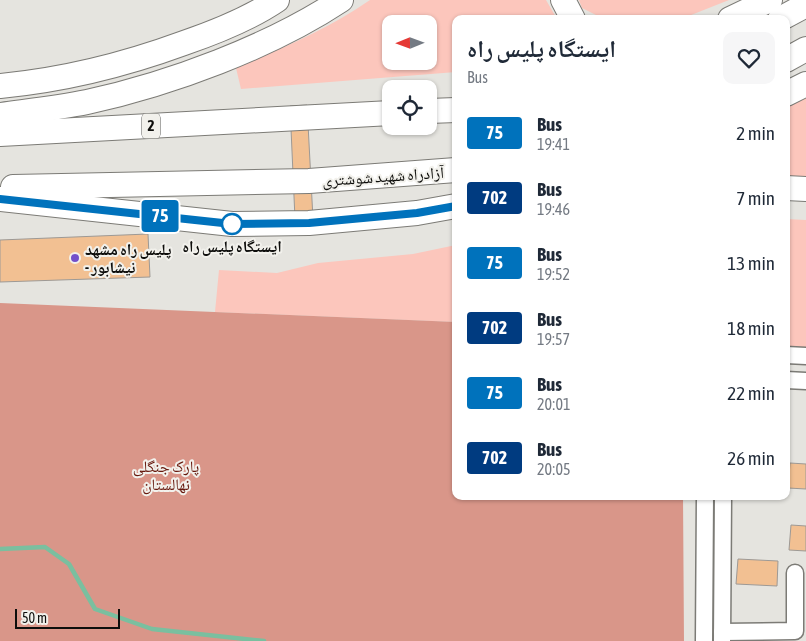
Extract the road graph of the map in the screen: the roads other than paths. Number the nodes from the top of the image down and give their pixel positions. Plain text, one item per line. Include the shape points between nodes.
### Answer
1 (342, 0) edge
2 (563, 0) edge
3 (770, 0) edge
4 (267, 3) edge
5 (806, 5) edge
6 (571, 15) edge
7 (738, 15) edge
8 (787, 15) edge
9 (806, 49) edge
10 (790, 58) edge
11 (806, 84) edge
12 (0, 86) edge
13 (790, 92) edge
14 (452, 110) edge
15 (437, 111) edge
16 (382, 114) edge
17 (0, 115) edge
18 (0, 134) edge
19 (452, 170) edge
20 (0, 188) edge
21 (790, 188) edge
22 (806, 188) edge
23 (0, 199) edge
24 (452, 207) edge
25 (790, 355) edge
26 (806, 356) edge
27 (790, 380) edge
28 (806, 381) edge
29 (705, 500) edge
30 (723, 500) edge
31 (795, 574) dead end
32 (722, 636) edge
33 (704, 641) edge

1 - 17 highway via 253,47 175,78 87,102
2 - 6 highway
3 - 7 highway
4 - 12 highway via 208,34 138,60 73,77
5 - 8 highway
9 - 10 highway
11 - 13 highway
14 - 15 highway
16 - 18 highway, 2
19 - 20 highway, آزادراه شهید شوشتری via 309,181
21 - 22 highway
23 - 24 highway via 232,224 309,223
25 - 26 street
27 - 28 street
29 - 33 street
30 - 32 street
31 - 32 street via 795,631

